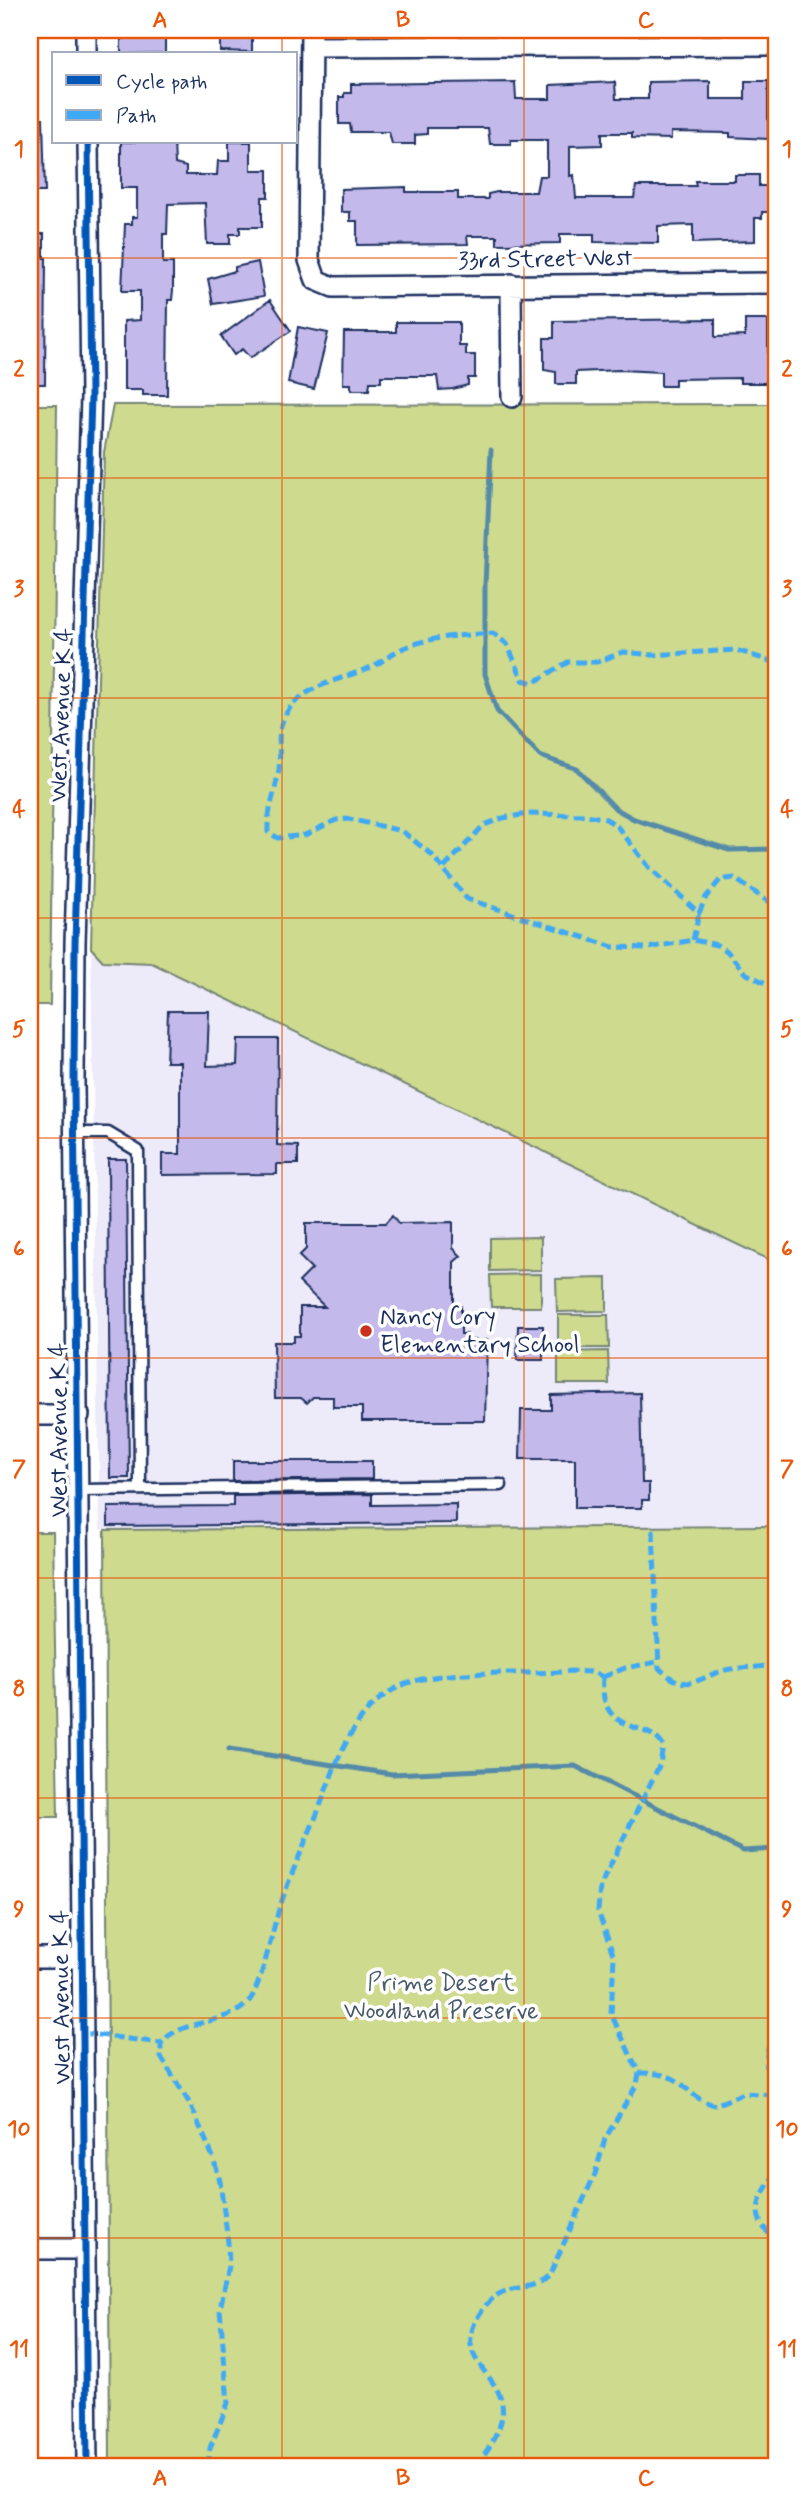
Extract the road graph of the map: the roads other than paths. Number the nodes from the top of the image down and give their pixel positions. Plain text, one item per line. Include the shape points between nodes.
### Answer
1 (86, 30) edge
2 (311, 38) edge
3 (776, 45) edge
4 (86, 52) edge
5 (88, 144) edge
6 (776, 282) edge
7 (511, 284) junction
8 (512, 397) dead end
9 (75, 1133) junction
10 (30, 1415) edge
11 (79, 1415) junction
12 (501, 1485) dead end
13 (140, 1489) junction
14 (79, 1490) junction
15 (30, 1958) edge
16 (81, 1958) junction
17 (30, 2249) edge
18 (85, 2249) junction
19 (87, 2466) edge

1 - 4 street
2 - 3 street
2 - 7 street, 33rd Street West via 309,260 316,279 333,287
5 - 9 street, West Avenue K 4 via 91,396 76,902
6 - 7 street, 33rd Street West
7 - 8 street
9 - 11 street, West Avenue K 4
9 - 13 lane via 108,1133 138,1151
10 - 11 street
11 - 14 street, West Avenue K 4
12 - 13 lane
13 - 14 lane
14 - 16 street, West Avenue K 4
15 - 16 street
16 - 18 street, West Avenue K 4
17 - 18 street
18 - 19 street, West Avenue K 4

